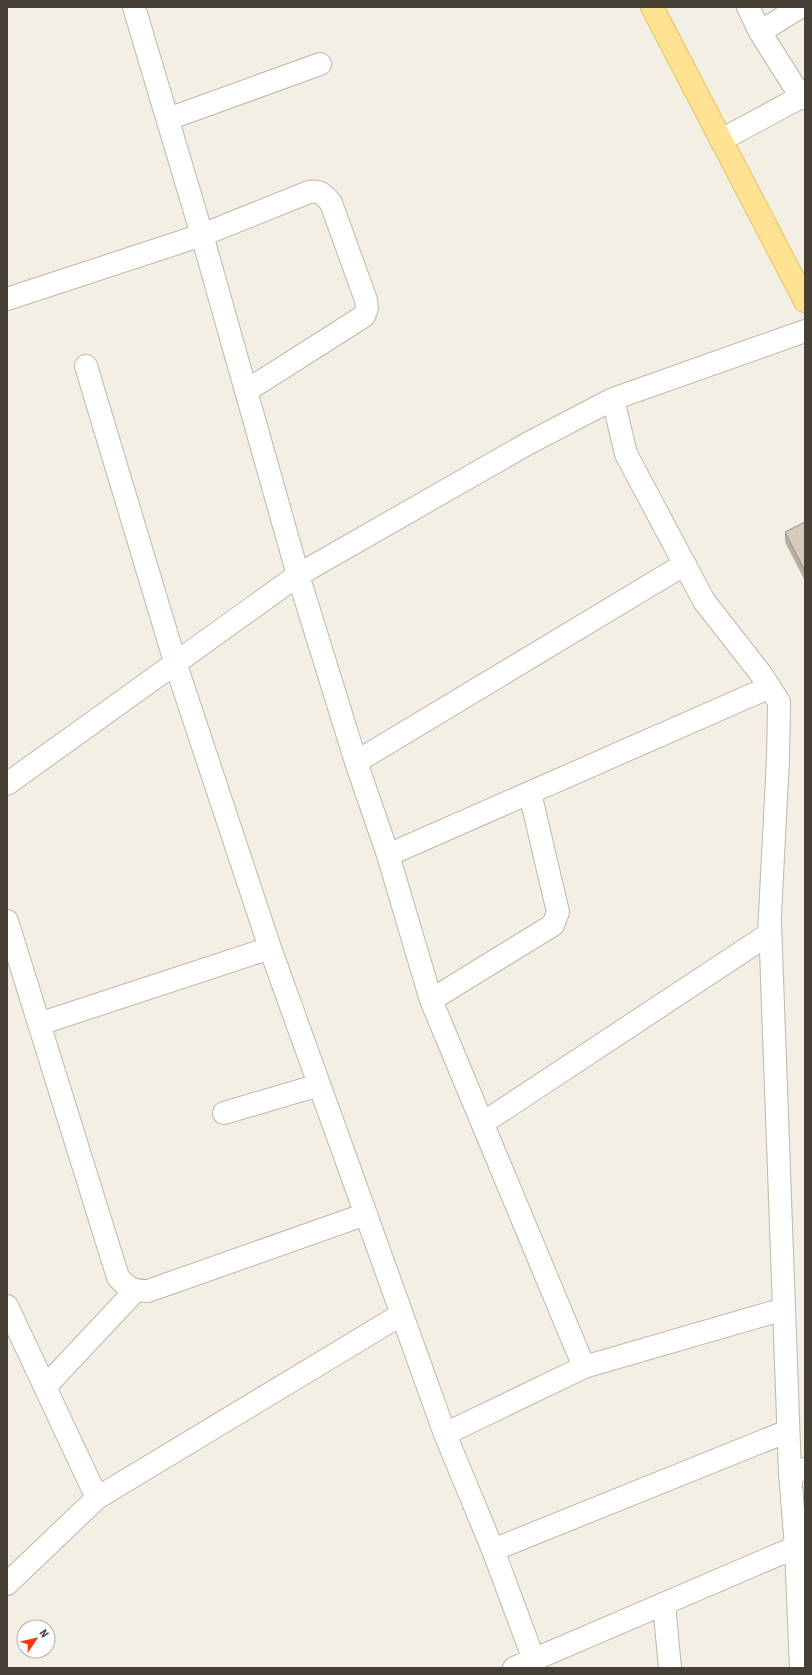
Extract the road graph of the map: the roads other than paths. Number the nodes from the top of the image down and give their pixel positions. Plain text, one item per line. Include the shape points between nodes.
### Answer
1 (652, 7) edge
2 (748, 7) edge
3 (800, 7) edge
4 (136, 8) edge
5 (760, 32) junction
6 (320, 64) dead end
7 (803, 97) edge
8 (168, 119) junction
9 (721, 140) junction
10 (202, 235) junction
11 (7, 299) edge
12 (805, 301) edge
13 (805, 331) edge
14 (86, 366) dead end
15 (246, 391) junction
16 (613, 400) junction
17 (685, 564) junction
18 (298, 576) junction
19 (176, 665) junction
20 (770, 687) junction
21 (356, 762) junction
22 (7, 784) edge
23 (530, 793) junction
24 (388, 855) junction
25 (7, 921) edge
26 (770, 922) junction
27 (270, 948) junction
28 (431, 1000) junction
29 (39, 1024) junction
30 (319, 1085) junction
31 (224, 1113) dead end
32 (483, 1123) junction
33 (366, 1214) junction
34 (135, 1291) junction
35 (784, 1309) junction
36 (8, 1312) edge
37 (402, 1314) junction
38 (584, 1367) junction
39 (45, 1387) junction
40 (788, 1430) junction
41 (445, 1434) junction
42 (798, 1471) edge
43 (97, 1498) junction
44 (796, 1547) junction
45 (493, 1550) junction
46 (7, 1584) edge
47 (664, 1604) junction
48 (524, 1664) edge
49 (670, 1668) edge
50 (801, 1668) edge

1 - 9 main road
2 - 5 street
3 - 5 street
4 - 8 street
5 - 7 street
6 - 8 street
7 - 9 street
8 - 10 street
9 - 12 main road
10 - 11 street
10 - 15 street
10 - 15 street via 316,191 331,203 366,300 364,316
13 - 16 street
14 - 19 street
15 - 18 street
16 - 17 street via 626,454
16 - 18 street via 527,444
17 - 20 street via 704,602
17 - 21 street
18 - 19 street
18 - 21 street
19 - 22 street
19 - 27 street
20 - 23 street
20 - 26 street via 779,702
21 - 24 street
23 - 24 street
23 - 28 street via 558,912 553,925
24 - 28 street
25 - 29 street
26 - 32 street via 769,934
26 - 35 street
27 - 29 street
27 - 30 street
28 - 32 street
29 - 34 street via 118,1277
30 - 31 street
30 - 33 street
32 - 38 street
33 - 34 street via 148,1291
33 - 37 street
34 - 39 street
35 - 38 street
35 - 40 street
36 - 39 street
37 - 41 street
37 - 43 street
38 - 41 street
39 - 43 street
40 - 42 street
40 - 45 street
41 - 45 street
42 - 44 street
43 - 46 street
44 - 47 street
44 - 50 street
45 - 48 street
47 - 48 street
47 - 49 street

